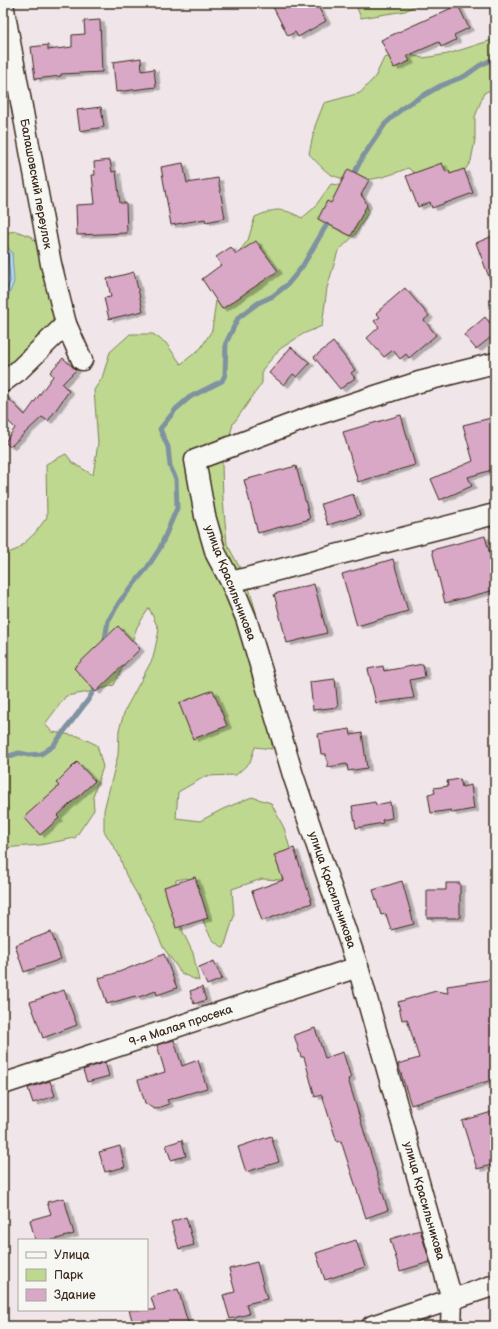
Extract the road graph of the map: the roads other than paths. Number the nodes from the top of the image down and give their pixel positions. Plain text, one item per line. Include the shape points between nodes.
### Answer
1 (3, 4) edge
2 (66, 324) junction
3 (82, 360) dead end
4 (495, 363) edge
5 (3, 382) edge
6 (495, 514) edge
7 (230, 582) junction
8 (358, 967) junction
9 (3, 1084) edge
10 (495, 1285) edge
11 (452, 1299) junction
12 (372, 1326) edge
13 (451, 1326) edge

1 - 2 street, Балашовский переулок via 51,264
2 - 3 street, Балашовский переулок
2 - 5 street via 18,371
4 - 7 street, улица Красильникова via 419,382 320,414 195,460 205,516 216,554
6 - 7 street
7 - 8 street, улица Красильникова via 246,618 293,775
8 - 9 street, 9-я Малая просека
8 - 11 street, улица Красильникова
10 - 11 street
11 - 12 street
11 - 13 street, улица Красильникова

